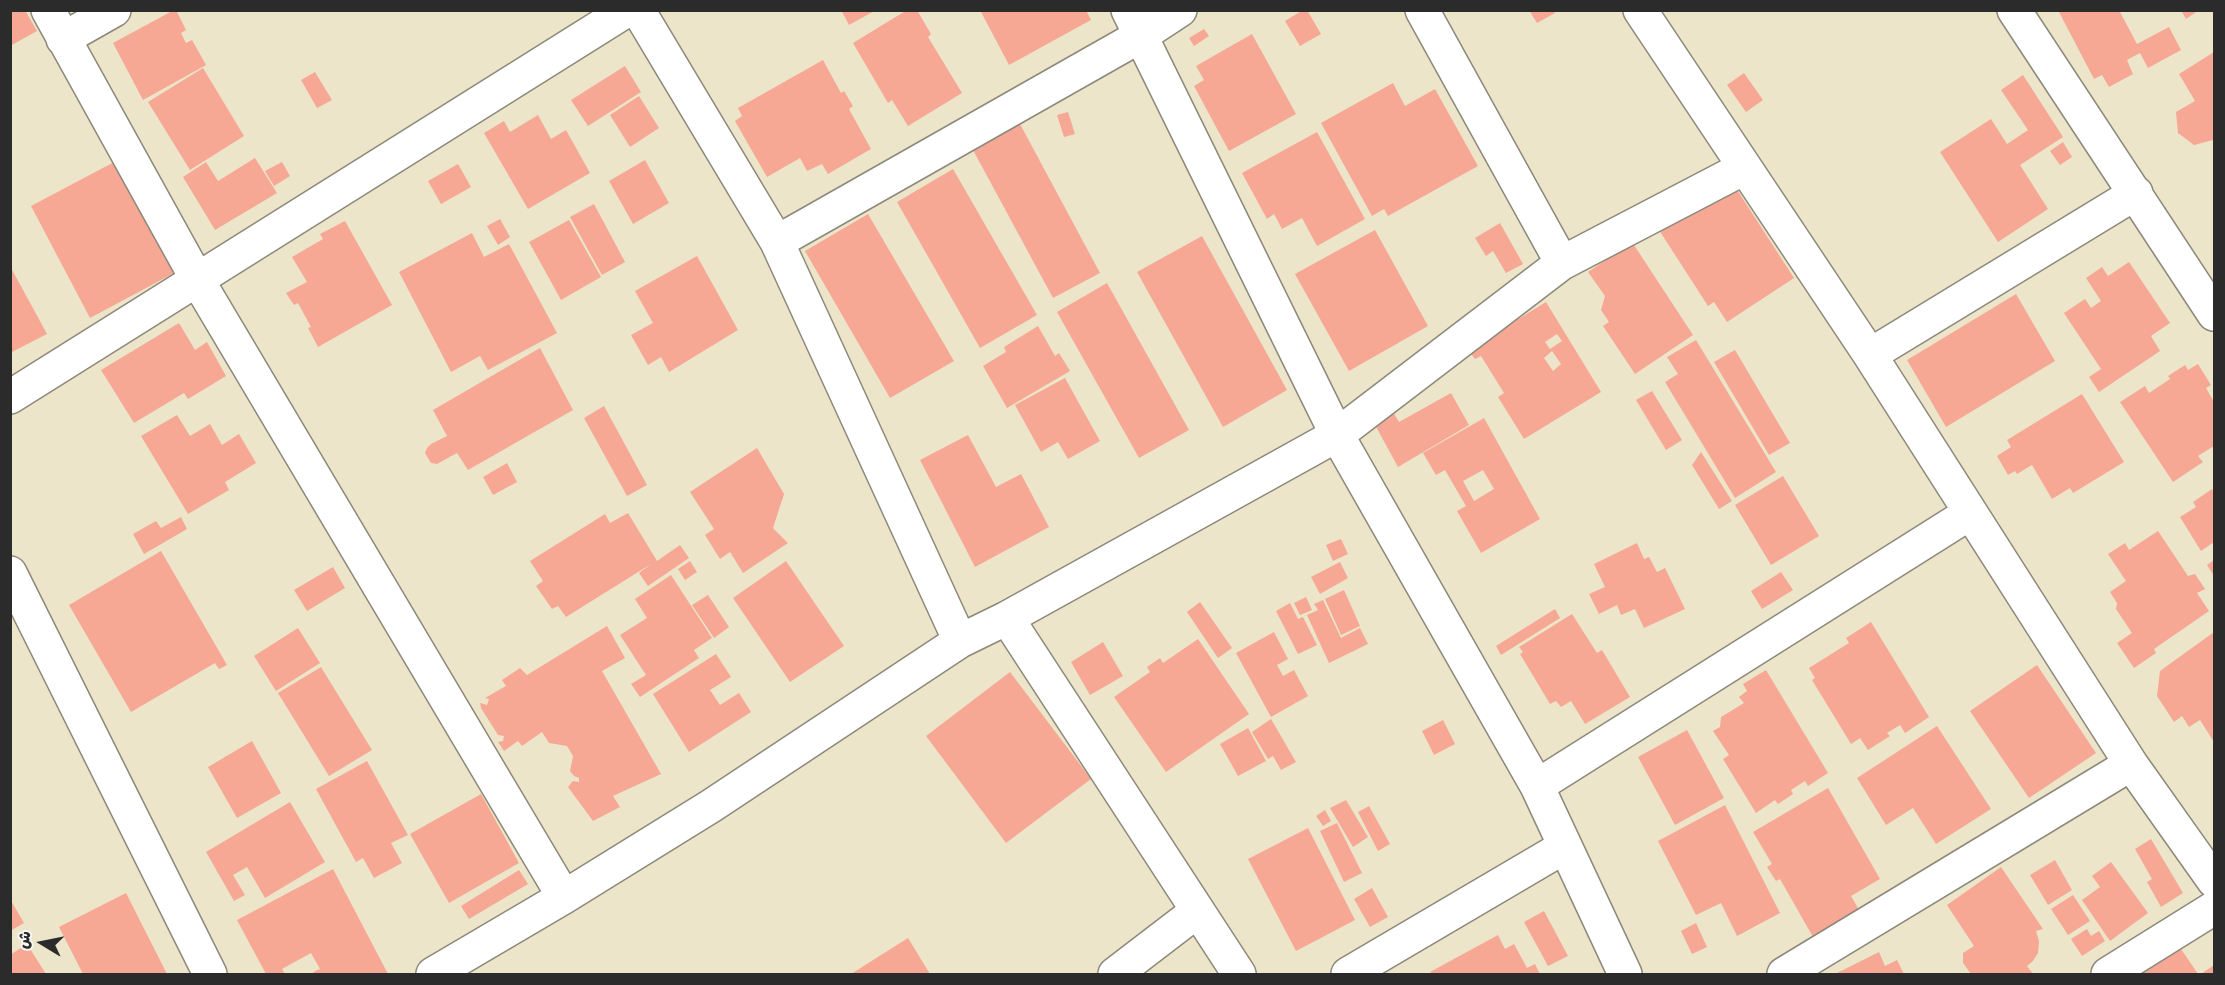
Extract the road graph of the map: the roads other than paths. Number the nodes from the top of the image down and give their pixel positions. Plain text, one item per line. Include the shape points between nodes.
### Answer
1 (114, 10) edge
2 (627, 10) edge
3 (638, 10) edge
4 (1180, 10) edge
5 (1422, 10) edge
6 (1640, 10) edge
7 (2014, 10) edge
8 (1135, 23) edge
9 (55, 25) edge
10 (1744, 168) junction
11 (2136, 193) junction
12 (777, 242) junction
13 (1562, 263) junction
14 (198, 281) junction
15 (2214, 314) edge
16 (1870, 355) junction
17 (10, 397) edge
18 (1336, 435) junction
19 (1970, 513) junction
20 (10, 573) edge
21 (1007, 618) junction
22 (960, 641) junction
23 (2131, 764) junction
24 (1537, 786) junction
25 (1564, 847) junction
26 (2214, 881) edge
27 (564, 897) junction
28 (2214, 908) edge
29 (1196, 912) junction
30 (210, 975) edge
31 (433, 975) edge
32 (1115, 975) edge
33 (1239, 975) edge
34 (1348, 975) edge
35 (1625, 975) edge
36 (1784, 975) edge
37 (2108, 975) edge

1 - 9 street
2 - 14 street
3 - 12 street
4 - 8 street
5 - 13 street
6 - 10 street
7 - 11 street
8 - 12 street
8 - 18 street
9 - 14 street
10 - 13 street
10 - 16 street
11 - 15 street
11 - 16 street
12 - 22 street
13 - 18 street
14 - 17 street
14 - 27 street
16 - 19 street
18 - 21 street
18 - 24 street
19 - 23 street
19 - 24 street
20 - 30 street
21 - 22 street
21 - 29 street
22 - 27 street via 711,806
23 - 26 street
23 - 36 street
24 - 25 street
25 - 34 street
25 - 35 street
27 - 31 street
28 - 37 street
29 - 32 street
29 - 33 street

